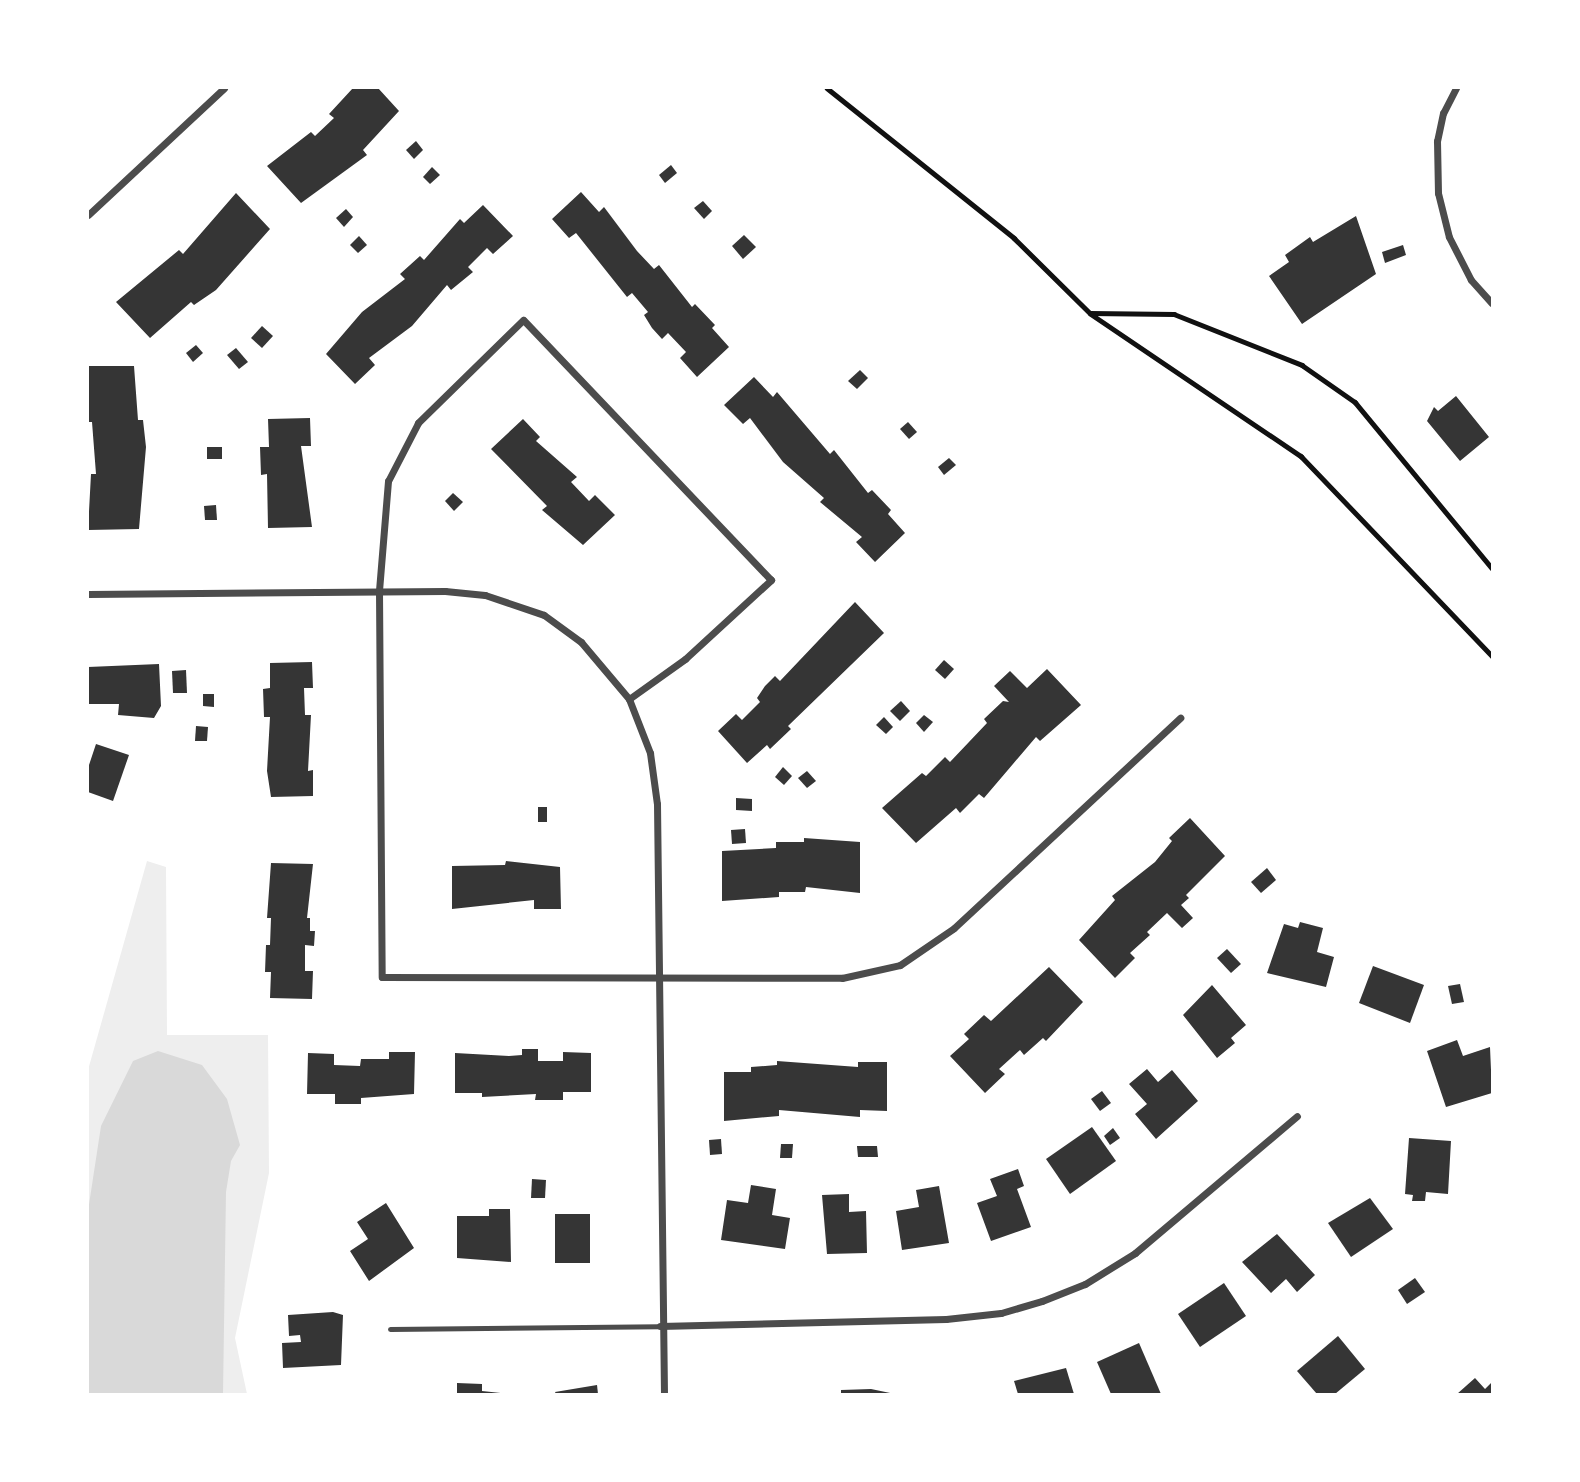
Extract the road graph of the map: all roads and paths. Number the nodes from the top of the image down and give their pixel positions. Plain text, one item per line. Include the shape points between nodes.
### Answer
1 (224, 88) edge
2 (827, 88) edge
3 (1456, 88) edge
4 (88, 215) edge
5 (1493, 303) edge
6 (1090, 313) junction
7 (1493, 568) edge
8 (379, 591) junction
9 (88, 594) edge
10 (1493, 656) edge
11 (629, 699) junction
12 (1180, 718) dead end
13 (658, 980) junction
14 (1297, 1116) dead end
15 (660, 1325) junction
16 (390, 1329) dead end
17 (664, 1395) edge

1 - 4 street
2 - 6 path via 1014,238
3 - 5 street via 1443,113 1437,141 1438,193 1449,237 1465,270
6 - 7 path via 1174,314 1302,365 1355,402
6 - 10 path via 1301,456
8 - 9 street
8 - 11 street via 485,595 544,615 588,649
8 - 11 street via 388,481 401,449 443,394 523,320 771,580 685,659
8 - 13 street via 382,976
11 - 13 street via 654,774
12 - 13 street via 954,928 900,965 842,978
13 - 15 street
14 - 15 street via 1135,1252 1085,1284 1042,1301 1001,1313 946,1320
15 - 16 lane
15 - 17 street

